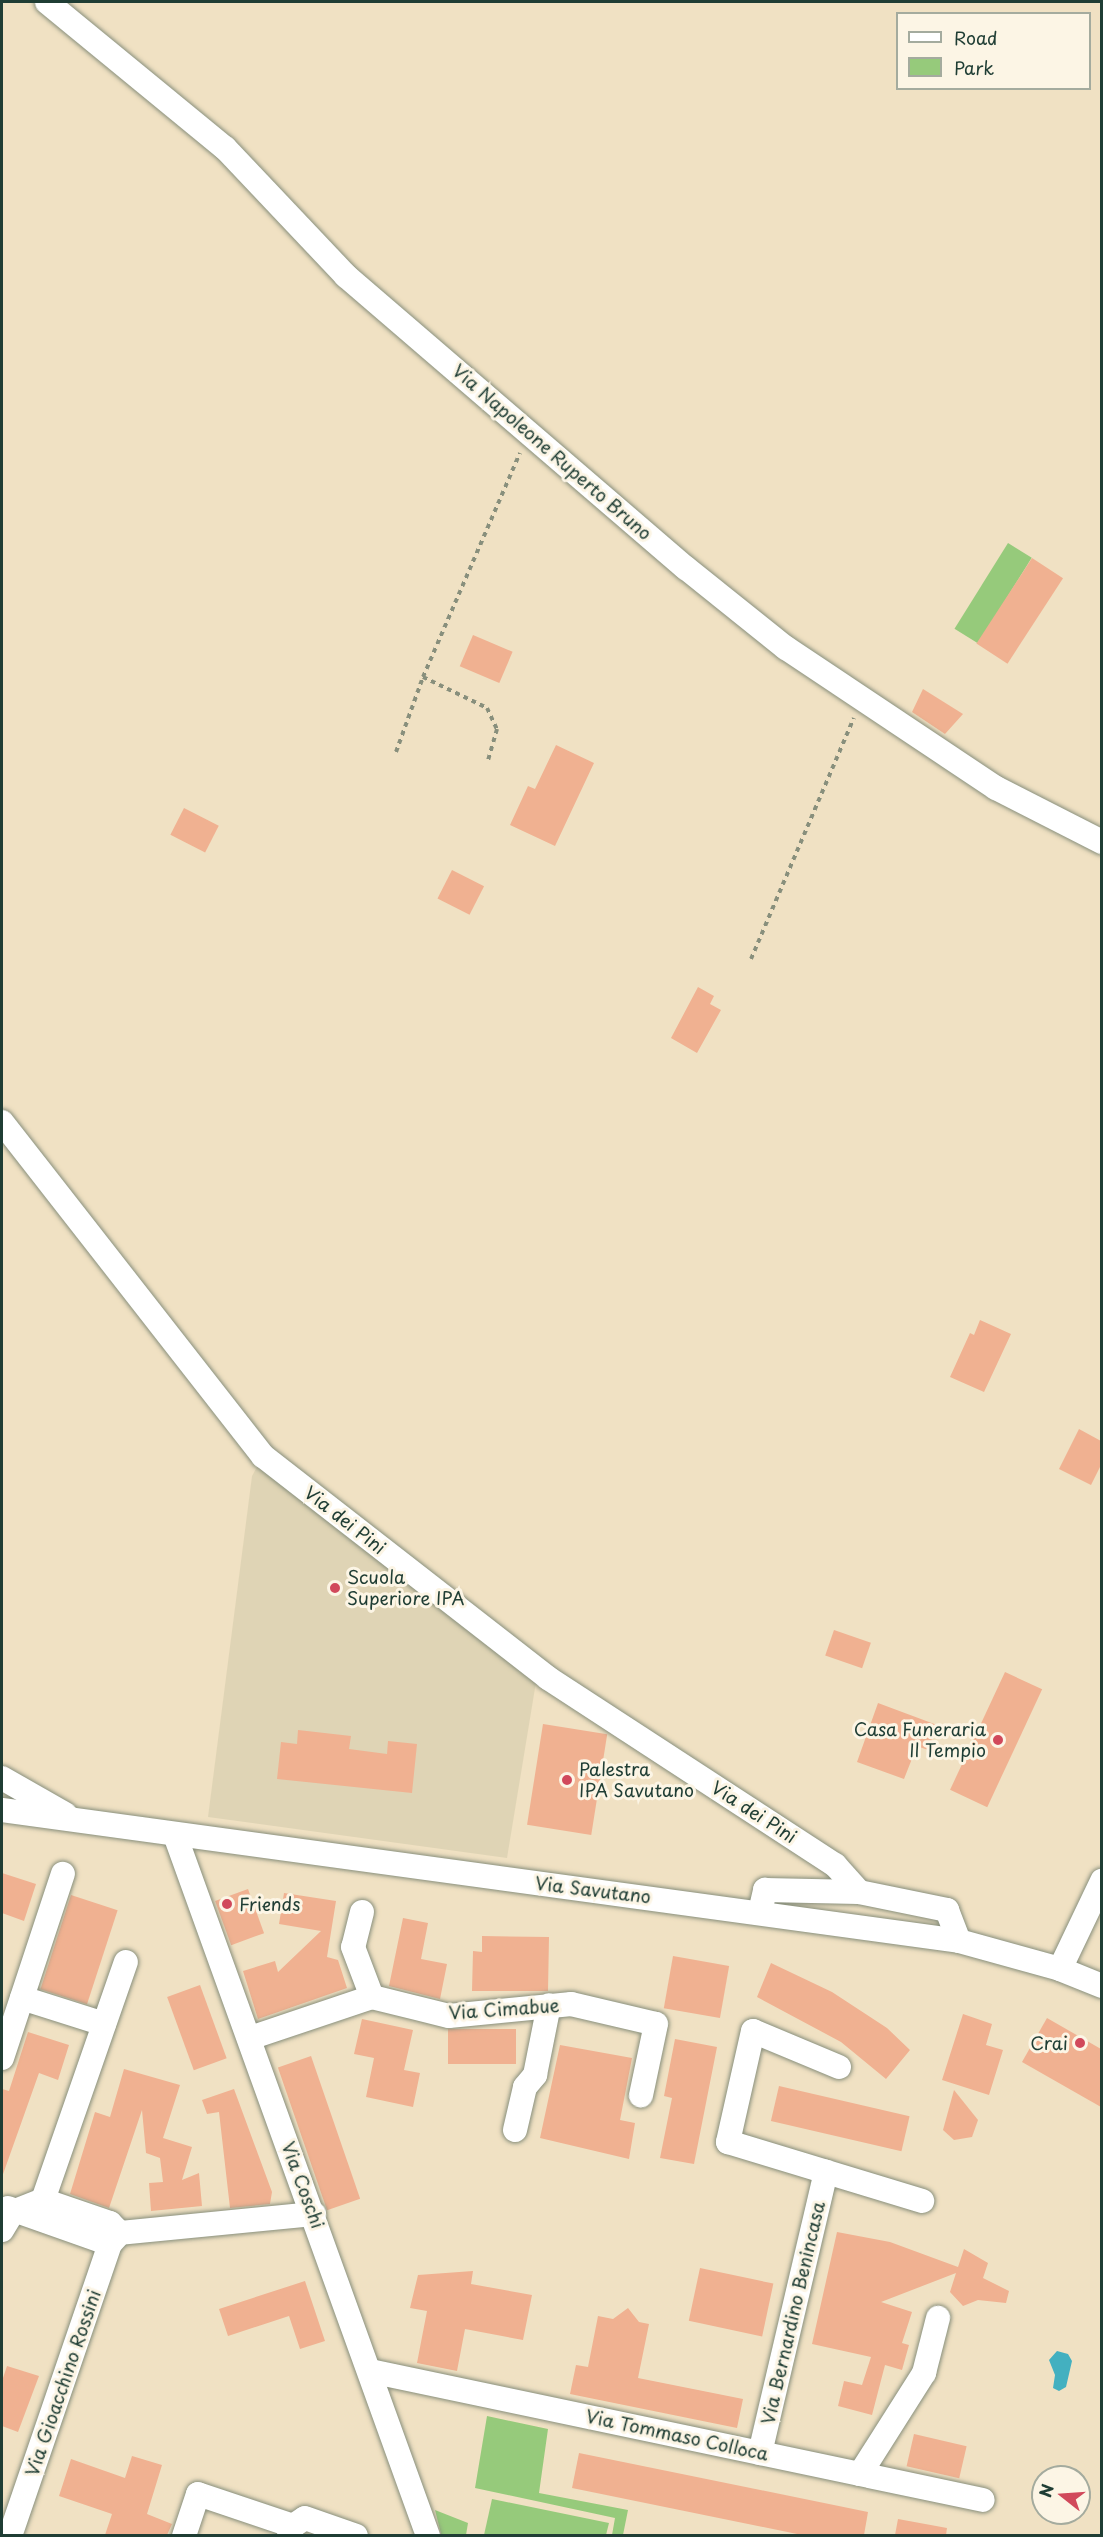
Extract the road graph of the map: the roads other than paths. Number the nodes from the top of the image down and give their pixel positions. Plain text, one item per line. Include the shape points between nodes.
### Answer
1 (47, 2) edge
2 (1101, 842) edge
3 (2, 1122) edge
4 (2, 1778) edge
5 (2, 1810) edge
6 (78, 1821) junction
7 (175, 1835) junction
8 (63, 1874) dead end
9 (1101, 1881) edge
10 (859, 1892) junction
11 (362, 1912) dead end
12 (760, 1912) junction
13 (959, 1941) junction
14 (126, 1962) dead end
15 (1060, 1969) junction
16 (1101, 1986) edge
17 (372, 1997) junction
18 (22, 1998) junction
19 (549, 2005) junction
20 (104, 2024) junction
21 (250, 2038) junction
22 (2, 2058) edge
23 (839, 2067) dead end
24 (641, 2095) dead end
25 (515, 2130) dead end
26 (826, 2172) junction
27 (43, 2200) junction
28 (922, 2201) dead end
29 (314, 2214) junction
30 (5, 2215) edge
31 (115, 2238) junction
32 (938, 2318) dead end
33 (370, 2371) junction
34 (760, 2453) junction
35 (860, 2474) junction
36 (983, 2500) dead end
37 (291, 2531) edge
38 (10, 2535) edge
39 (184, 2535) edge
40 (356, 2535) edge
41 (428, 2535) edge

1 - 2 street, Via Napoleone Ruperto Bruno via 198,124 346,276 686,568 786,648 861,700 954,756 959,764 996,788
3 - 10 street, Via dei Pini via 263,1456 548,1678 835,1865
4 - 6 street
5 - 6 street, Via Savutano
6 - 7 street, Via Savutano
7 - 12 street, Via Savutano
7 - 21 street, Via Coschi
8 - 18 street
9 - 15 street
10 - 12 street via 765,1890
10 - 13 street via 947,1910
11 - 17 street via 353,1947
12 - 13 street, Via Savutano
13 - 15 street, Via Savutano
14 - 20 street
15 - 16 street, Via Savutano
17 - 19 street, Via Cimabue via 449,2016
17 - 21 street
18 - 20 street
18 - 22 street
19 - 24 street, Via Cimabue via 571,2004 656,2024
19 - 25 street via 535,2075 525,2087
20 - 27 street
21 - 29 street, Via Coschi
23 - 26 street via 753,2031 728,2142
26 - 28 street
26 - 34 street, Via Bernardino Benincasa
27 - 30 street
27 - 31 street via 110,2223
29 - 31 street
29 - 33 street, Via Coschi
30 - 31 street
31 - 38 street, Via Gioacchino Rossini
32 - 35 street via 924,2373
33 - 34 street, Via Tommaso Colloca
33 - 41 street, Via Coschi
34 - 35 street, Via Tommaso Colloca
35 - 36 street, Via Tommaso Colloca
37 - 39 street via 198,2494
37 - 40 street via 305,2518

